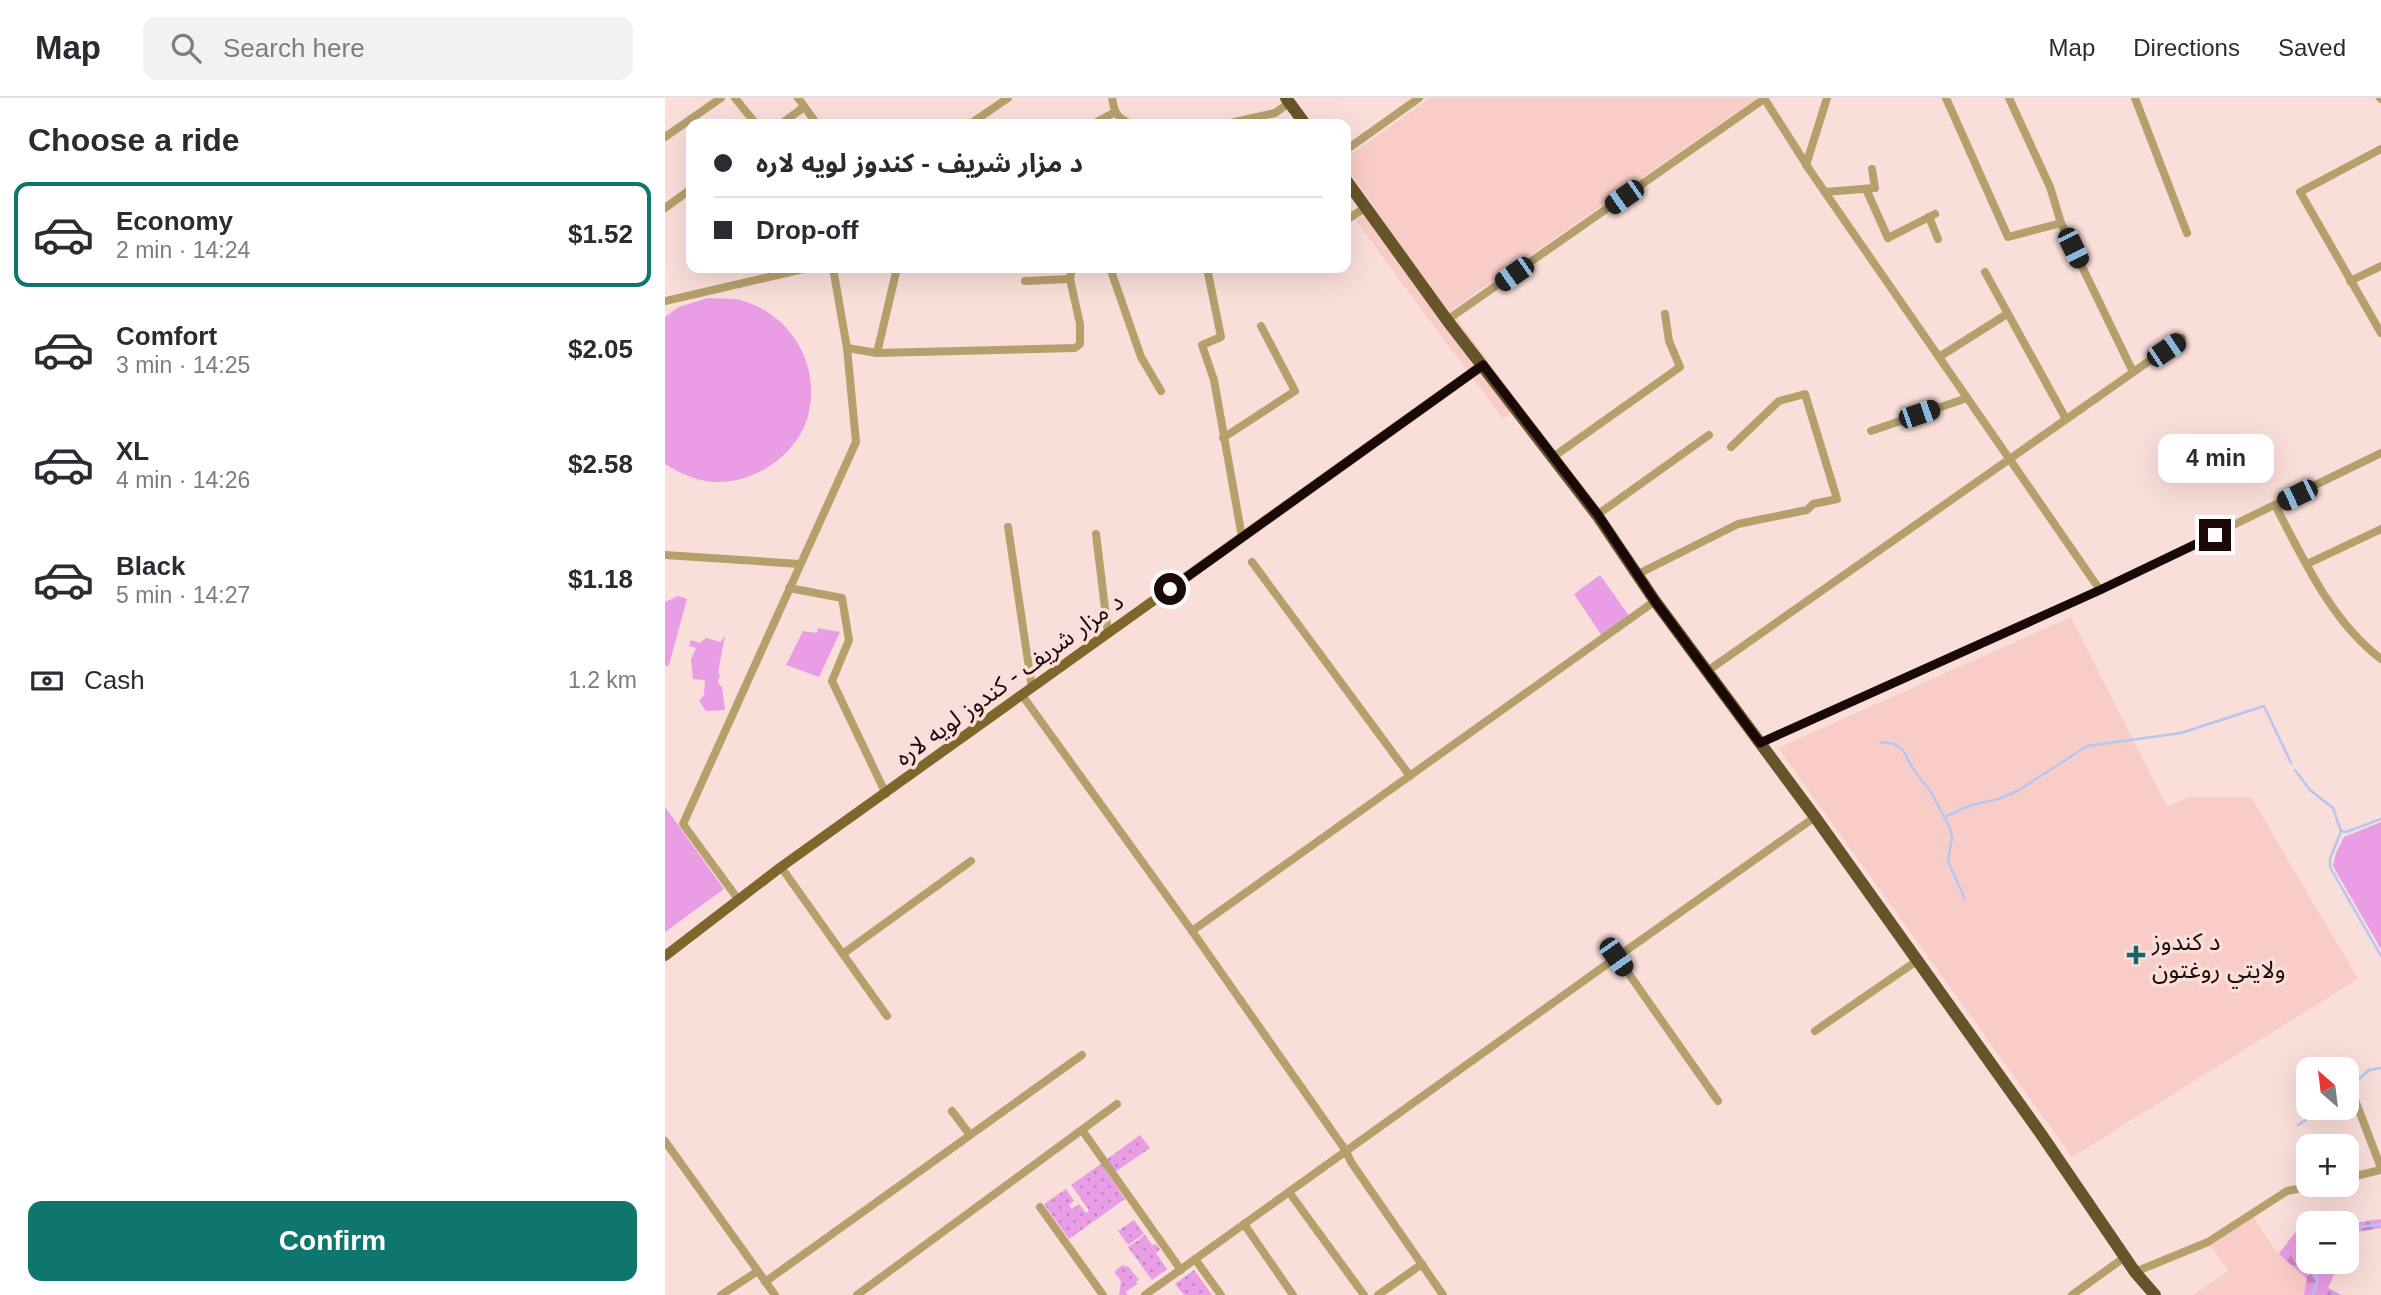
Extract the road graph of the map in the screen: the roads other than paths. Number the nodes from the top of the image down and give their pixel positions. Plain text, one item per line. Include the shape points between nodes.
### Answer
1 (721, 98) edge
2 (735, 98) edge
3 (798, 98) edge
4 (1008, 98) edge
5 (1112, 98) edge
6 (1419, 98) edge
7 (1827, 98) edge
8 (1945, 98) edge
9 (2009, 98) edge
10 (2135, 98) edge
11 (1764, 99) edge
12 (1287, 101) edge
13 (804, 107) junction
14 (1115, 112) junction
15 (691, 119) edge
16 (752, 119) edge
17 (788, 119) edge
18 (813, 119) edge
19 (977, 119) edge
20 (1102, 119) edge
21 (1120, 119) edge
22 (1248, 119) edge
23 (1301, 119) edge
24 (686, 122) edge
25 (665, 137) edge
26 (1351, 146) edge
27 (2381, 149) edge
28 (1806, 165) junction
29 (1872, 169) dead end
30 (1351, 187) edge
31 (1866, 189) junction
32 (1825, 192) junction
33 (686, 193) edge
34 (665, 208) edge
35 (1365, 208) junction
36 (1351, 217) edge
37 (2061, 223) junction
38 (2187, 233) dead end
39 (1938, 239) dead end
40 (2381, 266) edge
41 (1985, 271) dead end
42 (786, 273) edge
43 (834, 273) edge
44 (896, 273) edge
45 (1071, 273) edge
46 (1113, 273) edge
47 (1207, 273) edge
48 (1070, 279) junction
49 (1025, 281) dead end
50 (2350, 281) junction
51 (665, 301) edge
52 (1665, 314) dead end
53 (2007, 314) junction
54 (1447, 320) junction
55 (1261, 326) dead end
56 (2381, 333) edge
57 (2182, 338) dead end
58 (847, 348) junction
59 (877, 353) junction
60 (1939, 357) junction
61 (1483, 365) junction
62 (2133, 372) junction
63 (1161, 391) dead end
64 (1967, 398) junction
65 (2066, 419) junction
66 (1871, 431) dead end
67 (1709, 435) dead end
68 (1223, 438) junction
69 (1731, 447) dead end
70 (2381, 453) edge
71 (1553, 457) junction
72 (2009, 460) junction
73 (2276, 505) junction
74 (1598, 515) junction
75 (1008, 527) dead end
76 (2381, 529) edge
77 (1096, 534) dead end
78 (1243, 537) junction
79 (665, 555) edge
80 (1252, 562) dead end
81 (800, 564) junction
82 (2307, 564) junction
83 (1638, 574) junction
84 (789, 588) junction
85 (2100, 590) junction
86 (1655, 601) junction
87 (1108, 633) junction
88 (2381, 659) edge
89 (1706, 672) junction
90 (1032, 688) junction
91 (1022, 695) junction
92 (1760, 743) junction
93 (1410, 776) junction
94 (886, 794) junction
95 (1815, 817) junction
96 (971, 861) dead end
97 (781, 867) junction
98 (738, 899) junction
99 (1192, 931) junction
100 (844, 953) junction
101 (665, 957) edge
102 (1616, 957) junction
103 (1918, 960) junction
104 (887, 1016) dead end
105 (1815, 1031) dead end
106 (1081, 1055) dead end
107 (1717, 1101) dead end
108 (1117, 1104) dead end
109 (952, 1111) dead end
110 (2359, 1111) edge
111 (1082, 1130) junction
112 (970, 1135) junction
113 (665, 1141) edge
114 (1346, 1151) junction
115 (2381, 1169) edge
116 (2359, 1175) edge
117 (2296, 1189) edge
118 (1289, 1192) junction
119 (1040, 1207) dead end
120 (1244, 1224) junction
121 (2125, 1257) junction
122 (1195, 1259) junction
123 (1422, 1264) junction
124 (1181, 1270) junction
125 (758, 1271) junction
126 (2135, 1272) junction
127 (765, 1282) junction
128 (1148, 1294) edge
129 (721, 1295) edge
130 (775, 1295) edge
131 (857, 1295) edge
132 (1103, 1295) edge
133 (1221, 1295) edge
134 (1293, 1295) edge
135 (1364, 1295) edge
136 (1378, 1295) edge
137 (1443, 1295) edge
138 (2071, 1295) edge
139 (2155, 1295) edge

1 - 15 street
2 - 16 street
3 - 13 street
4 - 19 street
5 - 14 street
6 - 26 street
7 - 28 street
8 - 37 street via 2008,237
9 - 37 street via 2050,187
10 - 38 street
11 - 28 street
11 - 54 street
12 - 22 street via 1275,113
12 - 23 highway
13 - 17 street
13 - 18 street
14 - 20 street
14 - 21 street
24 - 25 street
27 - 50 street via 2300,192
28 - 32 street
29 - 31 street via 1875,188
30 - 35 highway
31 - 32 street
31 - 39 street via 1888,239 1932,215
32 - 60 street
33 - 34 street
35 - 36 street
35 - 54 highway
37 - 62 street
40 - 50 street
41 - 53 street
42 - 51 street
43 - 58 street
44 - 59 street
45 - 48 street
46 - 63 street via 1141,357
47 - 68 street via 1221,337 1202,345 1214,380
48 - 49 street
48 - 59 street via 1080,324 1080,344 1075,348
50 - 56 street
52 - 71 street via 1679,367
53 - 60 street
53 - 65 street
54 - 61 highway
55 - 68 street via 1295,391
57 - 62 street
58 - 59 street
58 - 81 street via 856,442
60 - 64 street
61 - 71 highway
61 - 78 main road, د مزار شریف - کندوز لویه لاره
62 - 65 street
64 - 66 street
64 - 72 street
65 - 72 street
67 - 74 street
68 - 78 street
69 - 83 street via 1779,401 1805,394 1837,499 1738,524
70 - 73 street
71 - 74 highway
72 - 85 street
72 - 89 street
73 - 82 street
73 - 85 street
74 - 83 highway
75 - 90 street
76 - 82 street
77 - 87 street
78 - 87 main road, د مزار شریف - کندوز لویه لاره
79 - 81 street
80 - 93 street
81 - 84 street
82 - 88 street via 2343,621
83 - 86 highway
84 - 94 street via 842,598 849,640 832,681
84 - 98 street via 683,824
85 - 92 street
86 - 89 highway
86 - 93 street
87 - 90 main road, د مزار شریف - کندوز لویه لاره
89 - 92 highway
90 - 91 main road, د مزار شریف - کندوز لویه لاره
91 - 94 main road, د مزار شریف - کندوز لویه لاره
91 - 99 street
92 - 95 highway
93 - 99 street
94 - 97 main road, د مزار شریف - کندوز لویه لاره
95 - 102 street
95 - 103 highway
96 - 100 street
97 - 98 main road, د مزار شریف - کندوز لویه لاره
97 - 100 street
98 - 101 main road, د مزار شریف - کندوز لویه لاره
99 - 114 street
100 - 104 street
102 - 107 street
102 - 114 street
103 - 105 street
103 - 121 highway
106 - 112 street
108 - 111 street
109 - 112 street
110 - 115 street
111 - 124 street
111 - 131 street
112 - 127 street
113 - 125 street
114 - 118 street
114 - 123 street
115 - 116 street
117 - 126 street via 2208,1242
118 - 120 street
118 - 135 street
119 - 132 street
120 - 122 street
120 - 134 street
121 - 126 highway
121 - 138 street
122 - 124 street
122 - 133 street
123 - 136 street
123 - 137 street
124 - 128 street
125 - 127 street
125 - 129 street
126 - 139 highway
127 - 130 street

